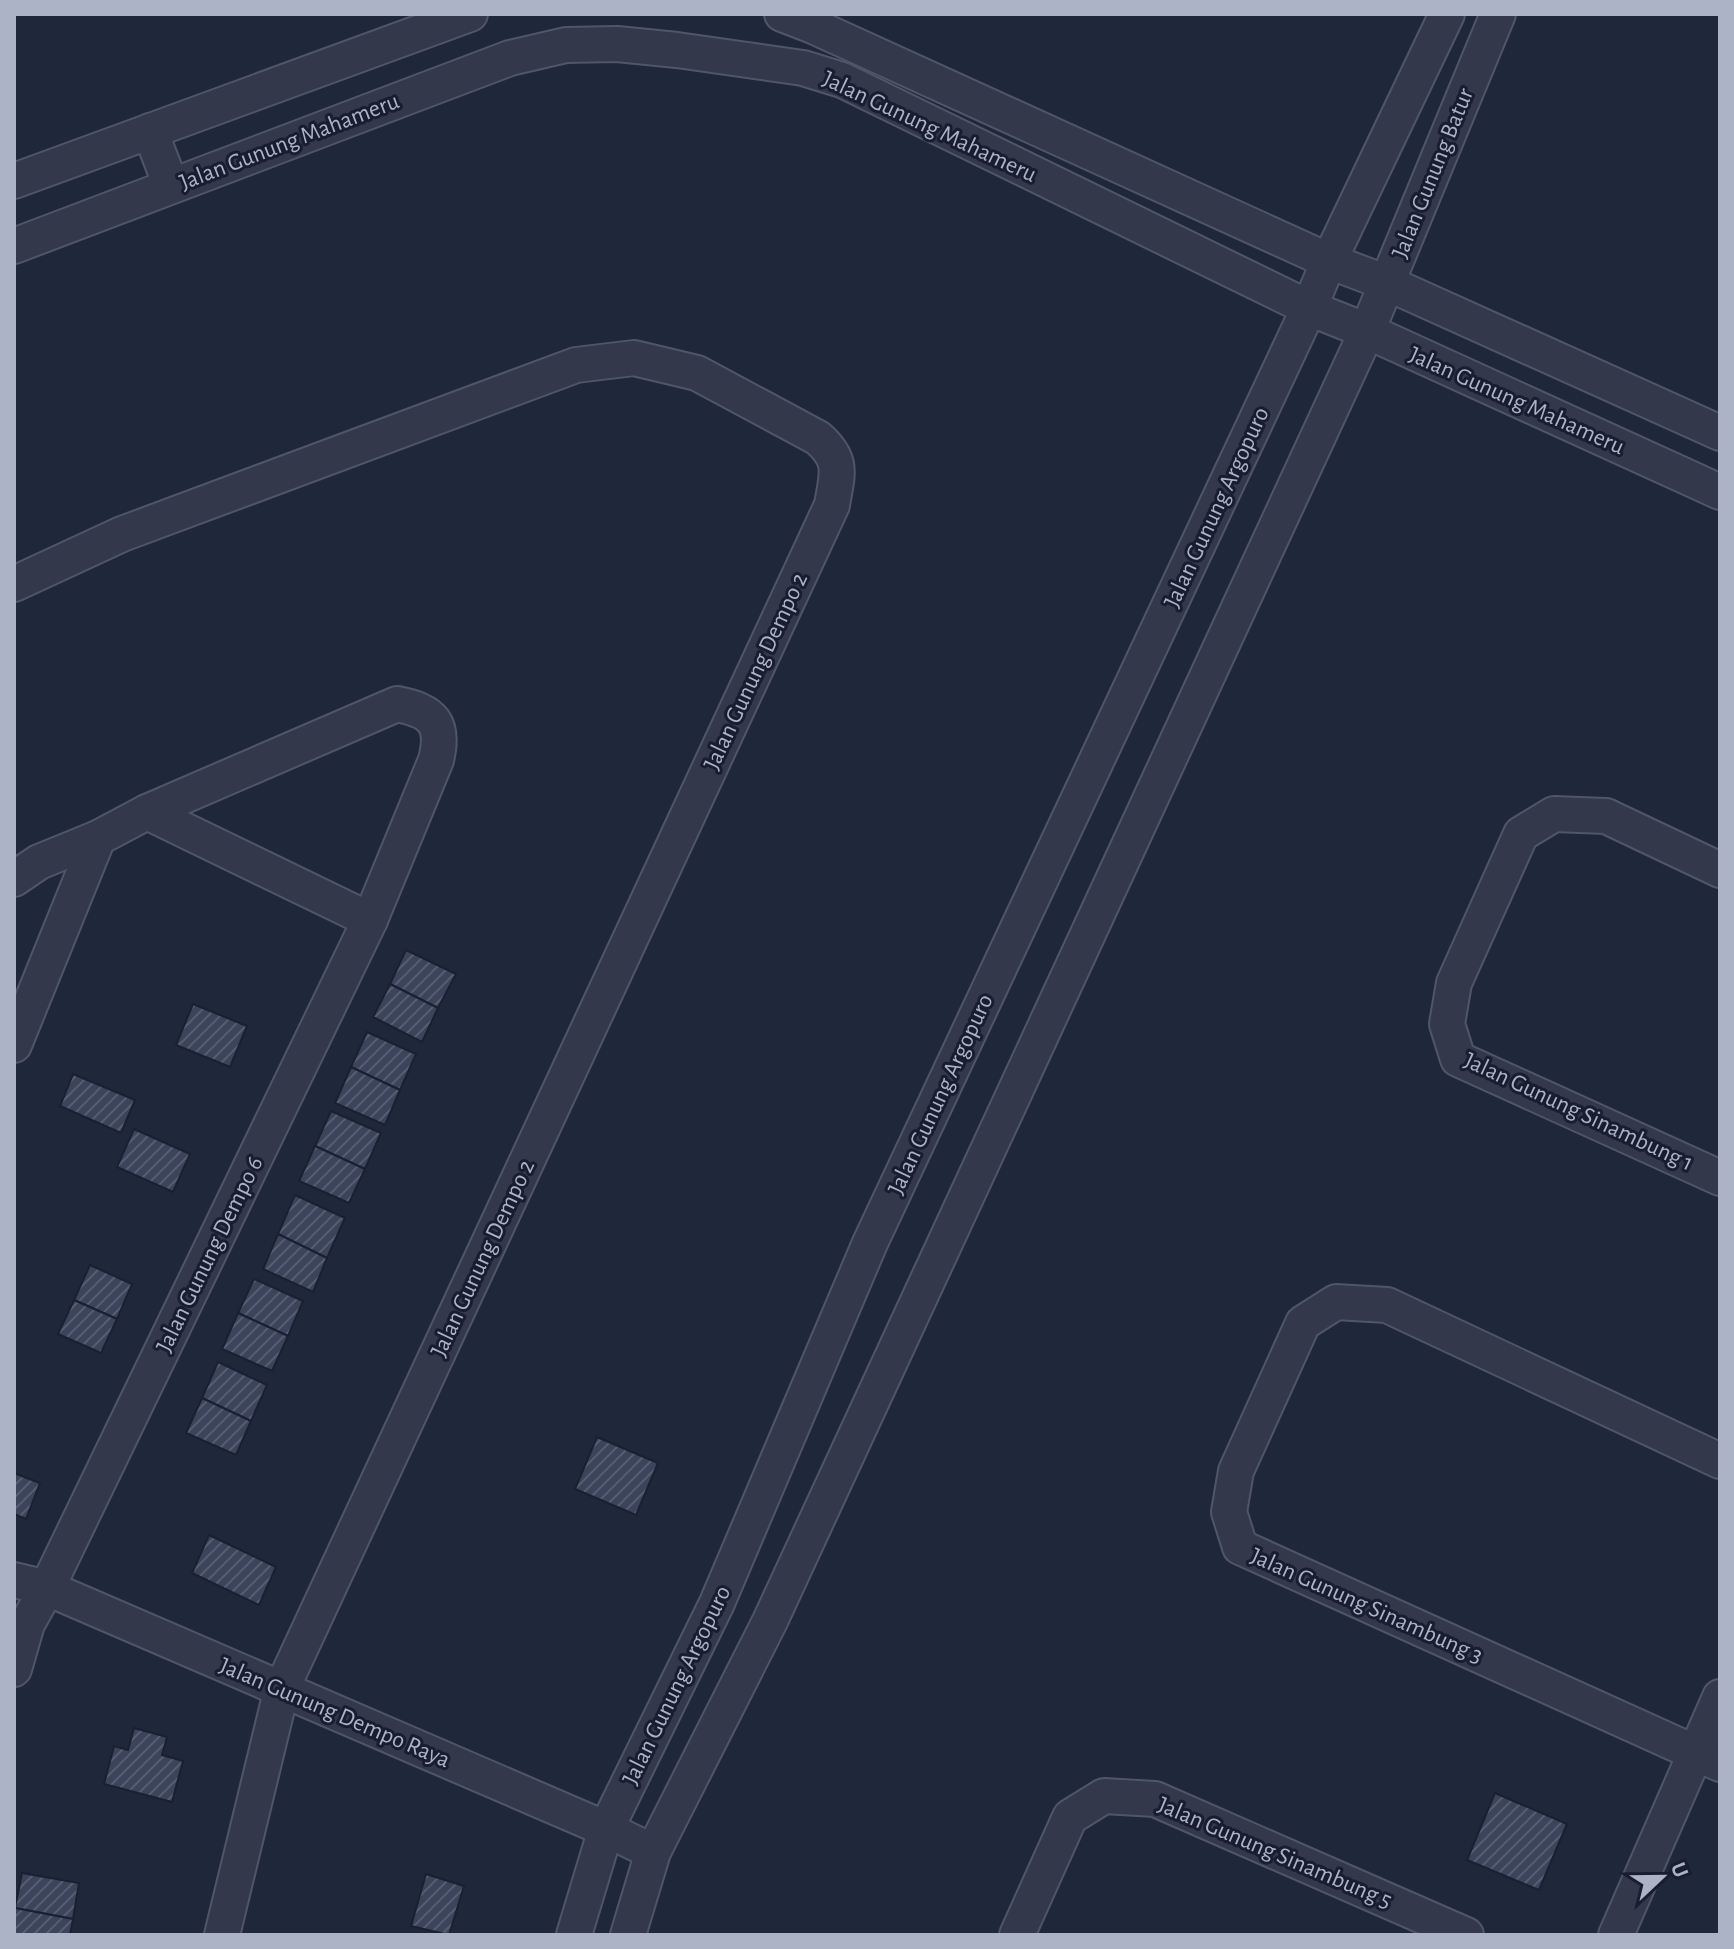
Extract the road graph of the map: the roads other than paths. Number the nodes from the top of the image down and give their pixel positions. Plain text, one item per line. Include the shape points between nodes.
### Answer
1 (470, 14) edge
2 (782, 14) edge
3 (1447, 14) edge
4 (1498, 14) edge
5 (150, 131) junction
6 (14, 181) edge
7 (171, 186) junction
8 (14, 246) edge
9 (1329, 261) junction
10 (1387, 283) junction
11 (1309, 308) junction
12 (1367, 331) junction
13 (1720, 433) edge
14 (1720, 492) edge
15 (14, 584) edge
16 (147, 812) junction
17 (98, 838) junction
18 (1720, 870) edge
19 (14, 879) edge
20 (370, 920) junction
21 (14, 1045) edge
22 (1720, 1178) edge
23 (1720, 1461) edge
24 (14, 1580) edge
25 (47, 1588) junction
26 (14, 1669) edge
27 (282, 1688) junction
28 (1720, 1697) edge
29 (1708, 1758) edge
30 (606, 1829) junction
31 (653, 1852) junction
32 (222, 1935) edge
33 (574, 1935) edge
34 (628, 1935) edge
35 (1017, 1935) edge
36 (1466, 1935) edge
37 (1616, 1935) edge

1 - 5 street
2 - 9 street, Jalan Gunung Mahameru
3 - 9 street, Jalan Gunung Batur
4 - 10 street, Jalan Gunung Batur
5 - 6 street
5 - 7 street
7 - 8 street, Jalan Gunung Mahameru
7 - 11 street, Jalan Gunung Mahameru via 510,58 566,45 677,50 803,68 842,80
9 - 10 street, Jalan Gunung Mahameru
9 - 11 street, Jalan Gunung Argopuro
10 - 12 street, Jalan Gunung Batur
10 - 13 street, Jalan Gunung Mahameru
11 - 12 street, Jalan Gunung Mahameru
11 - 30 street, Jalan Gunung Argopuro via 870,1243 717,1603
12 - 14 street, Jalan Gunung Mahameru
12 - 31 street via 770,1621
15 - 27 street, Jalan Gunung Dempo 2 via 122,534 576,365 634,358 697,373 818,438 839,467 832,505
16 - 17 street, Jalan Gunung Dempo 6
16 - 20 street
16 - 20 street, Jalan Gunung Dempo 6 via 397,704 422,709 435,723 441,741
17 - 19 street, Jalan Gunung Dempo 6 via 39,862
17 - 21 street
18 - 22 street, Jalan Gunung Sinambung 1 via 1606,816 1554,814 1521,834 1454,983 1447,1024 1458,1059
20 - 25 street, Jalan Gunung Dempo 6
23 - 29 street, Jalan Gunung Sinambung 3 via 1387,1305 1336,1302 1303,1323 1236,1471 1229,1512 1240,1547
24 - 25 street, Jalan Gunung Dempo Raya
25 - 26 street, Jalan Gunung Dempo 6 via 27,1624
25 - 27 street, Jalan Gunung Dempo Raya
27 - 30 street, Jalan Gunung Dempo Raya
27 - 32 street, Jalan Gunung Dempo 2
28 - 29 street
29 - 37 street
30 - 31 street, Jalan Gunung Dempo Raya
30 - 33 street, Jalan Gunung Argopuro
31 - 34 street
35 - 36 street, Jalan Gunung Sinambung 5 via 1070,1817 1104,1796 1155,1799

